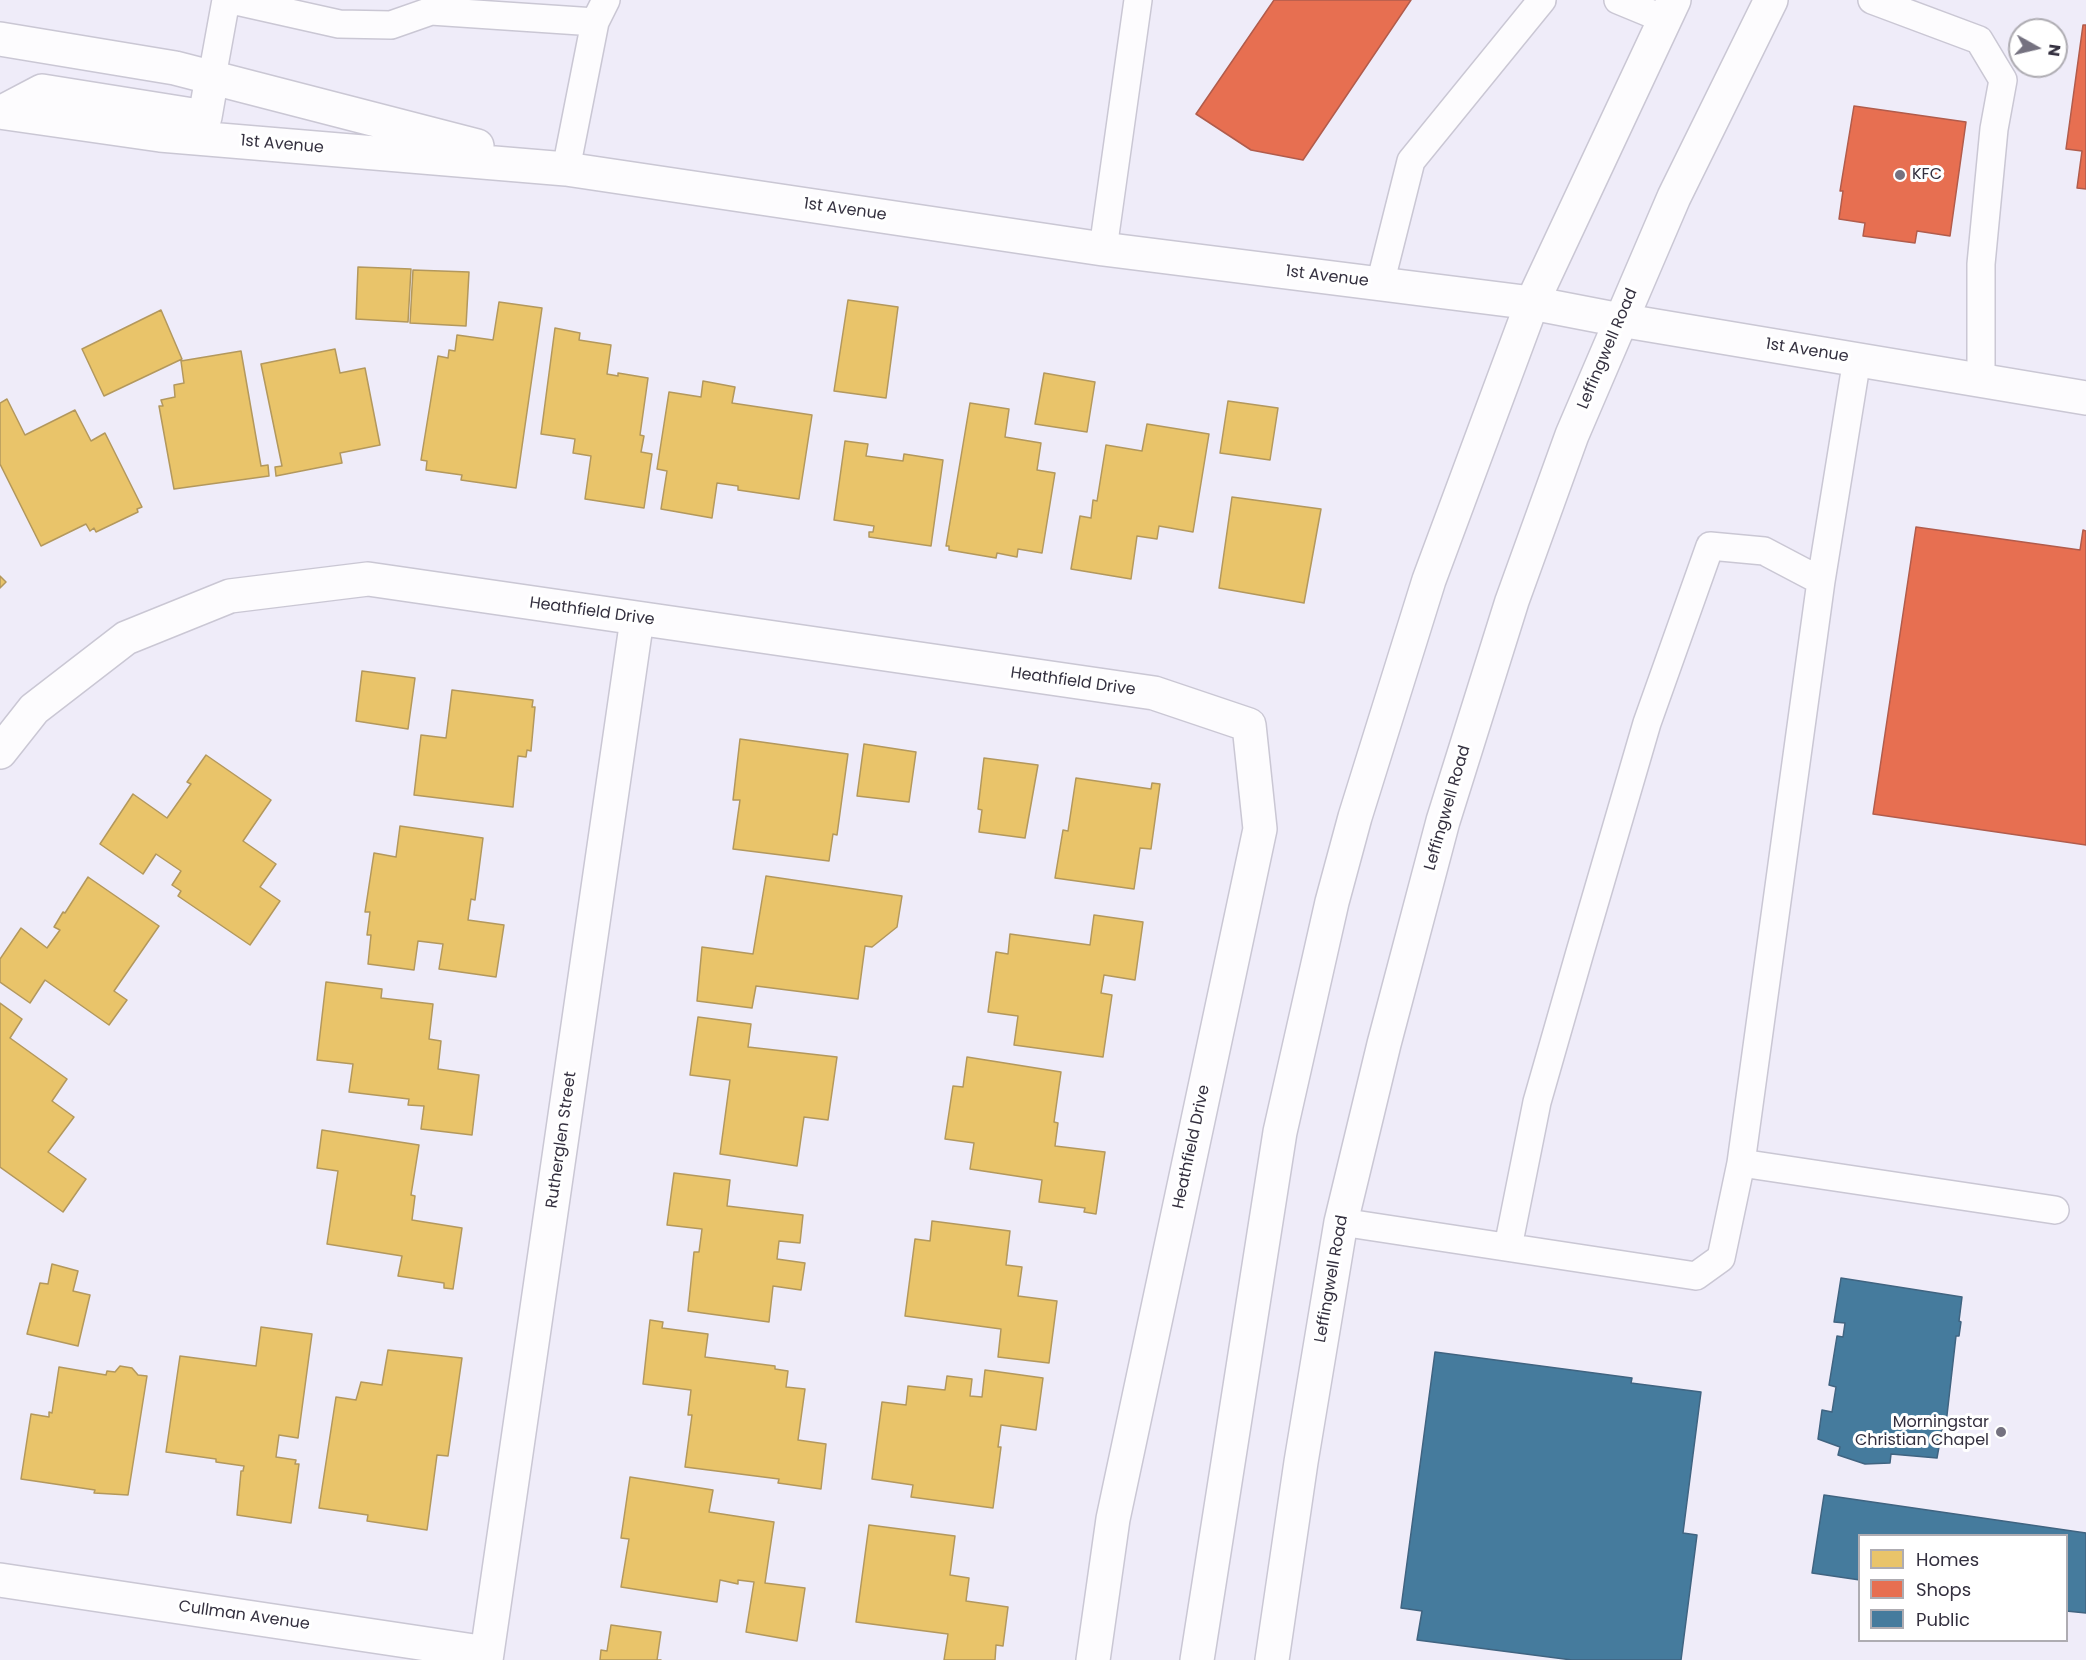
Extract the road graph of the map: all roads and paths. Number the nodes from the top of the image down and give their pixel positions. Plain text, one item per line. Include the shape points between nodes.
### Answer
1 (226, 0) edge
2 (232, 0) edge
3 (1138, 0) edge
4 (1542, 0) edge
5 (1618, 0) edge
6 (1771, 0) edge
7 (1872, 0) edge
8 (435, 5) edge
9 (1669, 9) edge
10 (600, 11) edge
11 (0, 39) edge
12 (212, 77) junction
13 (1, 112) edge
14 (566, 169) junction
15 (1103, 249) junction
16 (1380, 284) junction
17 (1532, 303) junction
18 (1620, 320) junction
19 (1857, 359) junction
20 (1981, 381) junction
21 (2086, 398) edge
22 (1821, 581) junction
23 (638, 620) junction
24 (0, 752) edge
25 (1741, 1163) junction
26 (2055, 1210) dead end
27 (1341, 1222) junction
28 (1508, 1247) junction
29 (0, 1580) edge
30 (487, 1656) edge
31 (1093, 1660) edge
32 (1197, 1660) edge
33 (1272, 1660) edge

1 - 12 lane
2 - 8 lane via 339,24 391,25
3 - 15 lane
4 - 16 lane via 1411,161
5 - 9 lane
6 - 18 main road, Leffingwell Road via 1674,197
7 - 20 lane via 1979,40 2003,80 1994,129 1981,264
8 - 10 lane
9 - 17 main road
10 - 14 lane
11 - 12 main road, 1st Avenue
12 - 13 main road via 205,117 42,91
12 - 14 main road, 1st Avenue
13 - 14 main road, 1st Avenue via 160,135
14 - 15 main road, 1st Avenue
15 - 16 main road, 1st Avenue
16 - 17 main road, 1st Avenue
17 - 18 main road, 1st Avenue
17 - 32 main road via 1429,580 1379,735 1332,902 1280,1132
18 - 19 main road, 1st Avenue
18 - 27 main road, Leffingwell Road via 1568,446 1478,708 1417,920
19 - 20 main road, 1st Avenue
19 - 22 lane
20 - 21 main road, 1st Avenue
22 - 25 lane
22 - 28 lane via 1764,551 1710,546 1647,723 1580,952 1537,1102
23 - 24 main road, Heathfield Drive via 368,579 230,596 126,638 34,709
23 - 30 main road, Rutherglen Street
23 - 31 main road, Heathfield Drive via 1154,693 1249,725 1260,829 1113,1519
25 - 26 lane
25 - 28 lane via 1721,1258 1696,1276
27 - 28 lane
27 - 33 main road, Leffingwell Road
29 - 30 main road, Cullman Avenue

